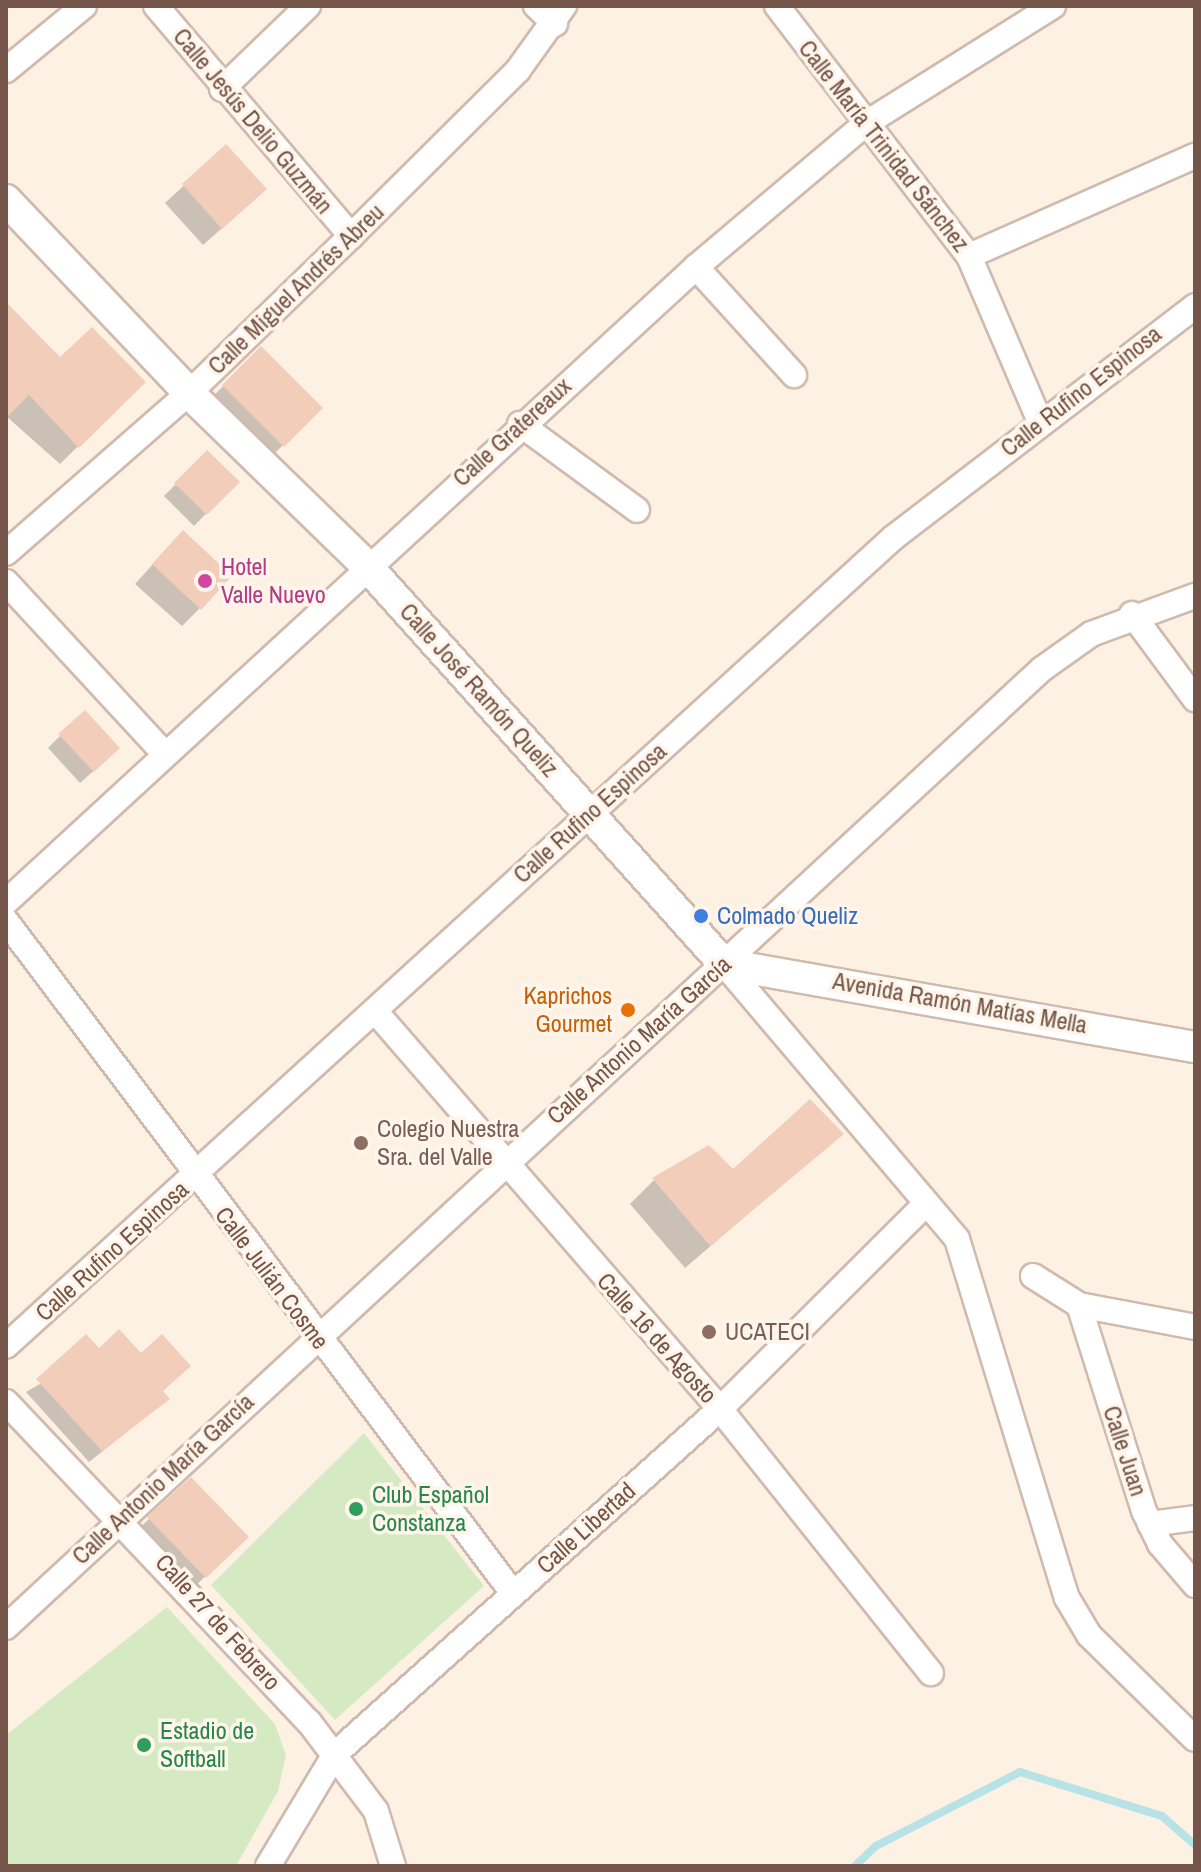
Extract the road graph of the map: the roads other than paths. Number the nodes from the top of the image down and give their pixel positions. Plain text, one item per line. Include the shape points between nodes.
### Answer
1 (84, 6) edge
2 (156, 6) edge
3 (308, 6) edge
4 (536, 6) edge
5 (777, 6) edge
6 (1053, 6) edge
7 (560, 15) edge
8 (6, 70) edge
9 (222, 89) junction
10 (865, 124) junction
11 (1195, 156) edge
12 (6, 200) edge
13 (351, 236) junction
14 (969, 256) junction
15 (696, 267) junction
16 (1195, 306) edge
17 (794, 375) dead end
18 (189, 393) junction
19 (1040, 422) junction
20 (520, 424) junction
21 (637, 510) dead end
22 (6, 553) edge
23 (365, 564) junction
24 (6, 582) edge
25 (1195, 596) edge
26 (1132, 614) junction
27 (1195, 699) edge
28 (164, 753) junction
29 (590, 813) junction
30 (6, 902) edge
31 (6, 921) edge
32 (724, 964) junction
33 (375, 1011) junction
34 (1195, 1047) edge
35 (501, 1164) junction
36 (195, 1177) junction
37 (925, 1205) junction
38 (1033, 1276) dead end
39 (1079, 1305) junction
40 (1195, 1327) edge
41 (315, 1335) junction
42 (6, 1346) edge
43 (6, 1402) edge
44 (720, 1409) junction
45 (123, 1518) junction
46 (1195, 1518) edge
47 (1150, 1524) junction
48 (1195, 1585) edge
49 (513, 1593) junction
50 (6, 1627) edge
51 (931, 1673) dead end
52 (1195, 1739) edge
53 (335, 1754) junction
54 (268, 1866) edge
55 (393, 1866) edge

1 - 8 street
2 - 9 street, Calle Jesús Delio Guzmán
3 - 9 street
4 - 7 street
5 - 10 street, Calle María Trinidad Sánchez
6 - 10 street, Calle Gratereaux
7 - 13 street, Calle Miguel Andrés Abreu
9 - 13 street, Calle Jesús Delio Guzmán
10 - 14 street, Calle María Trinidad Sánchez
10 - 15 street, Calle Gratereaux
11 - 14 street
12 - 18 street, Calle José Ramón Queliz
13 - 18 street, Calle Miguel Andrés Abreu
14 - 19 street, Calle María Trinidad Sánchez
15 - 17 street
15 - 20 street, Calle Gratereaux
16 - 19 street, Calle Rufino Espinosa
18 - 22 street, Calle Miguel Andrés Abreu
18 - 23 street, Calle José Ramón Queliz
19 - 29 street, Calle Rufino Espinosa via 893,538
20 - 21 street
20 - 23 street, Calle Gratereaux
23 - 28 street, Calle Gratereaux
23 - 29 street, Calle José Ramón Queliz
24 - 28 street
25 - 26 street, Calle Antonio María García
26 - 27 street
26 - 32 street, Calle Antonio María García via 1042,669
28 - 30 street, Calle Gratereaux
29 - 32 street, Calle José Ramón Queliz
29 - 33 street, Calle Rufino Espinosa
31 - 36 street, Calle Julián Cosme
32 - 34 street, Avenida Ramón Matías Mella
32 - 35 street, Calle Antonio María García
32 - 37 street, Calle José Ramón Queliz
33 - 35 street, Calle 16 de Agosto
33 - 36 street, Calle Rufino Espinosa
35 - 41 street, Calle Antonio María García
35 - 44 street, Calle 16 de Agosto
36 - 41 street, Calle Julián Cosme
36 - 42 street, Calle Rufino Espinosa
37 - 44 street, Calle Libertad
37 - 52 street, Calle José Ramón Queliz via 957,1239 1067,1598 1089,1635
38 - 39 street
39 - 40 street
39 - 47 street, Calle Juan
41 - 45 street, Calle Antonio María García
41 - 49 street, Calle Julián Cosme
43 - 45 street, Calle 27 de Febrero
44 - 49 street, Calle Libertad
44 - 51 street, Calle 16 de Agosto
45 - 50 street, Calle Antonio María García
45 - 53 street, Calle 27 de Febrero
46 - 47 street
47 - 48 street, Calle Juan
49 - 53 street, Calle Libertad
53 - 54 street, Calle Libertad
53 - 55 street, Calle 27 de Febrero via 376,1811

